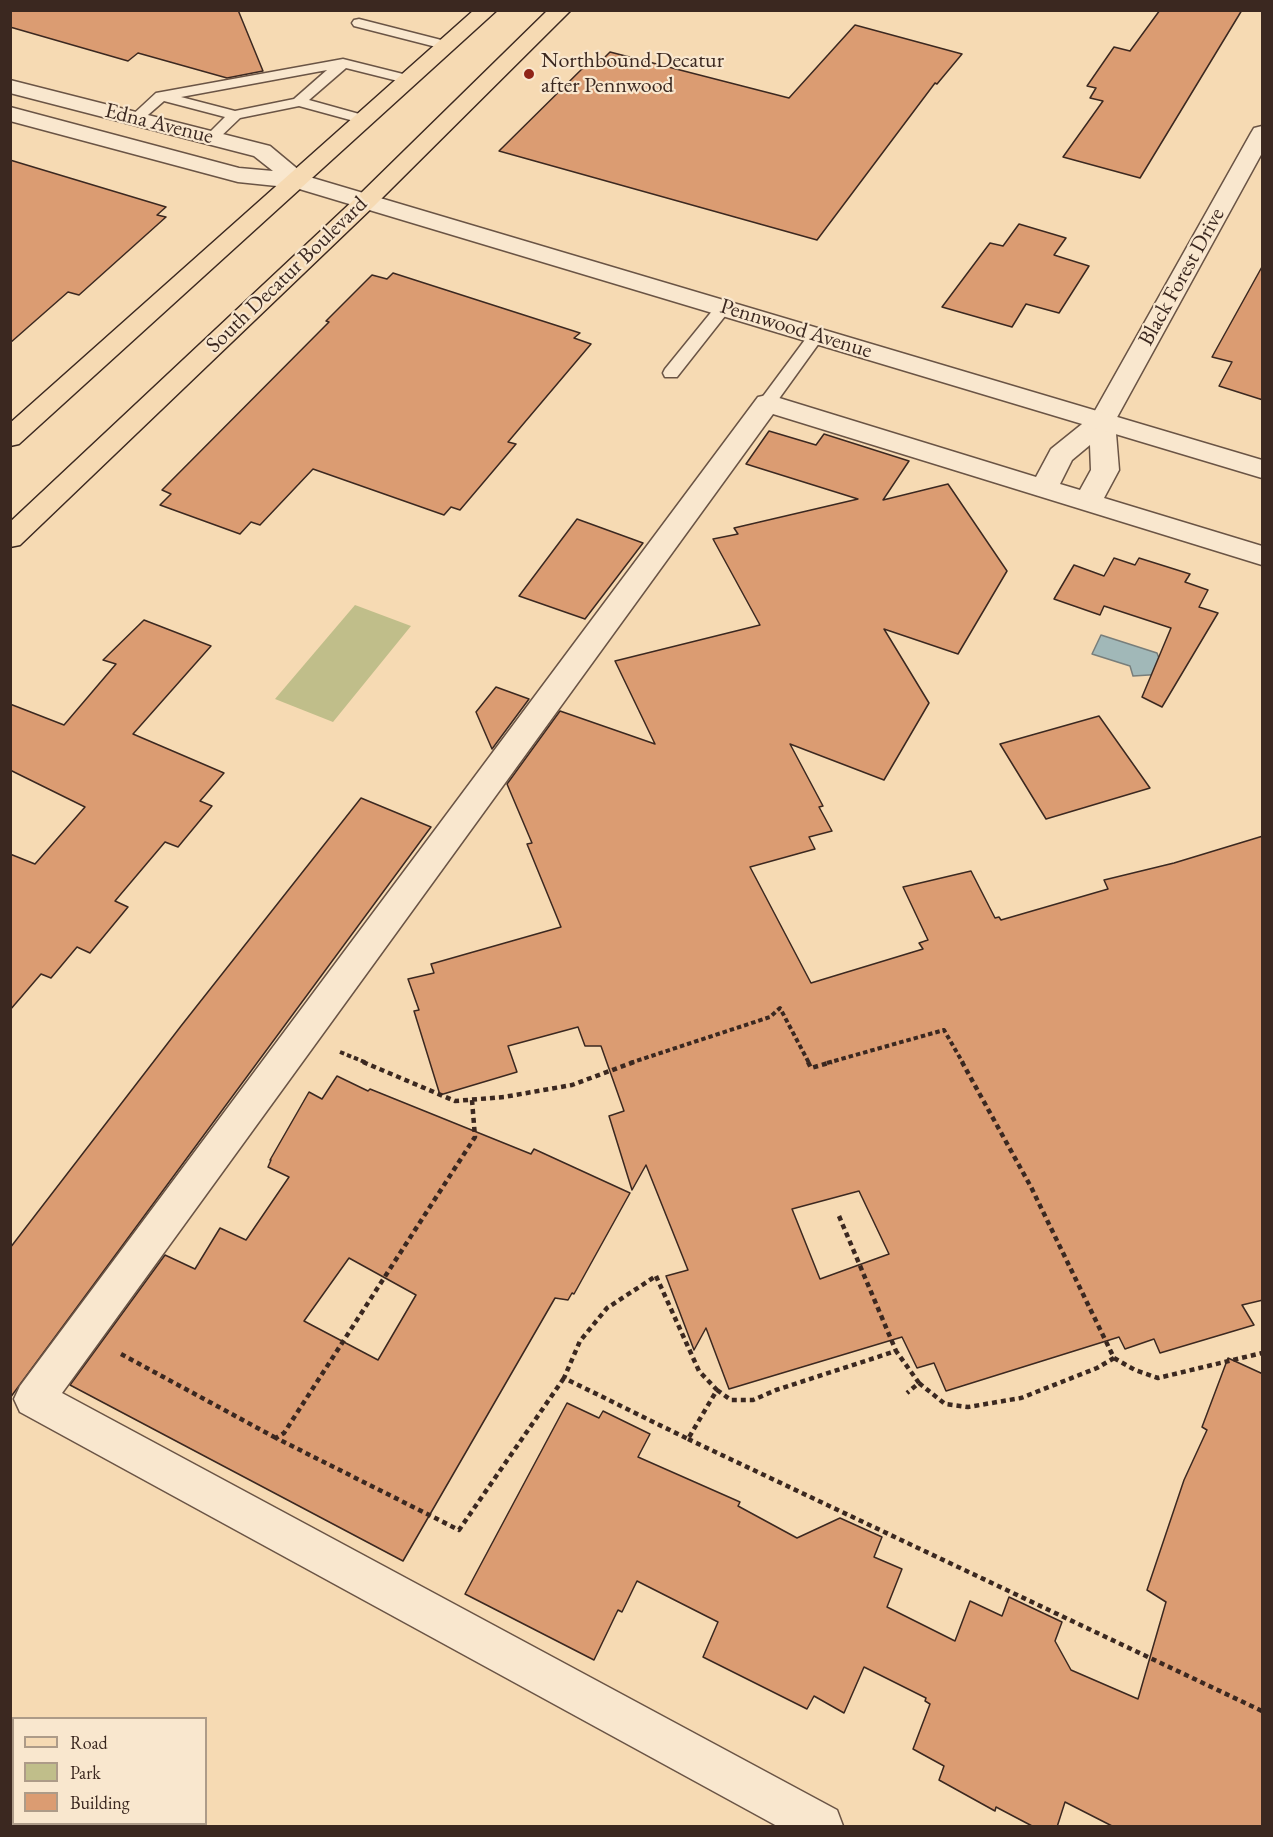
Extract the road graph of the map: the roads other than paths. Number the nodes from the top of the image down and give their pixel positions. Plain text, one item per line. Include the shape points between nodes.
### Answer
1 (487, 10) edge
2 (561, 10) edge
3 (359, 23) dead end
4 (448, 46) junction
5 (343, 63) junction
6 (410, 80) junction
7 (10, 86) edge
8 (161, 96) junction
9 (299, 102) junction
10 (10, 114) edge
11 (235, 115) junction
12 (136, 118) junction
13 (365, 120) junction
14 (1263, 133) edge
15 (211, 138) junction
16 (298, 181) junction
17 (329, 190) joint
18 (366, 201) junction
19 (723, 308) junction
20 (816, 336) junction
21 (671, 373) dead end
22 (767, 403) junction
23 (1102, 421) junction
24 (10, 438) edge
25 (1263, 469) edge
26 (1044, 488) junction
27 (1088, 502) junction
28 (10, 538) edge
29 (1263, 556) edge
30 (821, 1827) edge

1 - 4 main road
2 - 18 main road, South Decatur Boulevard
3 - 4 lane
4 - 6 main road
5 - 6 lane
5 - 8 lane
5 - 9 lane
6 - 13 main road
7 - 12 street, Edna Avenue
8 - 11 lane
8 - 12 lane
9 - 11 lane
9 - 13 lane
10 - 16 street, Edna Avenue via 238,175
11 - 15 lane
12 - 15 street, Edna Avenue
13 - 16 main road
14 - 23 street, Black Forest Drive
15 - 16 street, Edna Avenue via 262,151
16 - 17 street, Edna Avenue
16 - 24 main road
17 - 18 street, Pennwood Avenue
18 - 19 street, Pennwood Avenue
18 - 28 main road, South Decatur Boulevard
19 - 20 street, Pennwood Avenue
19 - 21 lane
20 - 22 lane
20 - 23 street, Pennwood Avenue
22 - 26 street
22 - 30 street via 34,1399
23 - 25 street, Pennwood Avenue
23 - 26 street via 1061,455
23 - 27 street via 1106,470
26 - 27 street
27 - 29 street

